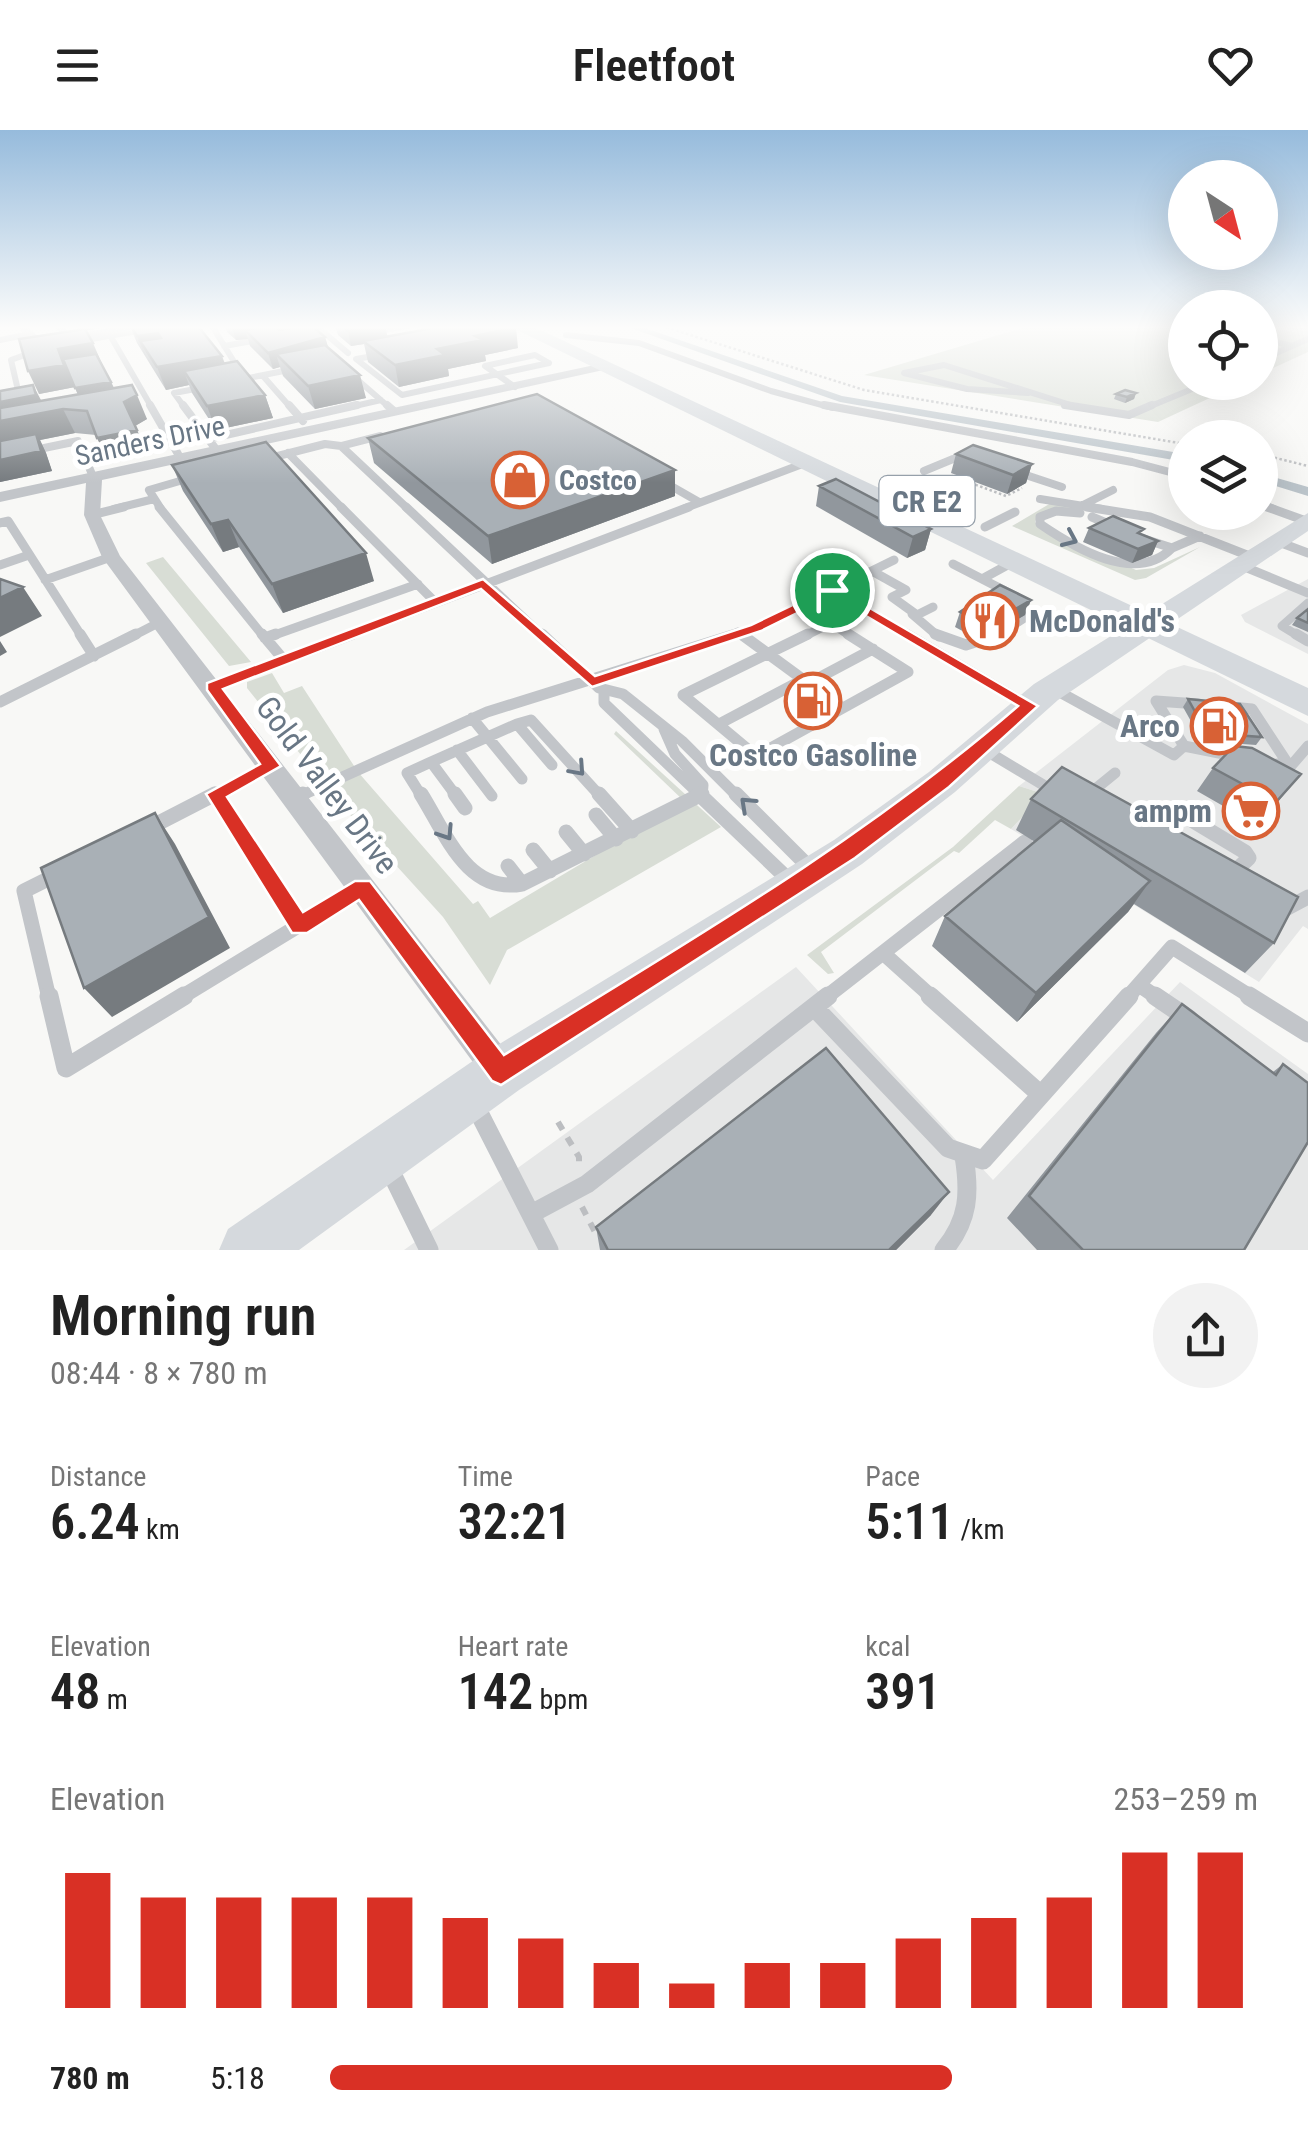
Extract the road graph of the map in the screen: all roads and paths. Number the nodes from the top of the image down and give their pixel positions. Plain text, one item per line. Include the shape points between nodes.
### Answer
1 (15, 378) edge
2 (134, 378) edge
3 (249, 378) edge
4 (264, 378) edge
5 (356, 378) edge
6 (381, 378) edge
7 (478, 378) edge
8 (501, 378) edge
9 (557, 378) edge
10 (630, 378) edge
11 (656, 378) edge
12 (736, 378) edge
13 (827, 378) edge
14 (923, 378) edge
15 (983, 378) edge
16 (227, 382) edge
17 (210, 386) edge
18 (513, 390) junction
19 (1028, 393) junction
20 (402, 395) junction
21 (146, 399) junction
22 (1168, 399) edge
23 (381, 400) junction
24 (0, 403) edge
25 (128, 403) edge
26 (421, 405) junction
27 (394, 411) junction
28 (300, 418) junction
29 (311, 430) junction
30 (396, 432) edge
31 (208, 439) junction
32 (1168, 441) edge
33 (262, 442) junction
34 (341, 446) junction
35 (218, 452) junction
36 (288, 453) junction
37 (273, 457) junction
38 (0, 458) edge
39 (1278, 458) edge
40 (182, 461) junction
41 (256, 461) edge
42 (979, 461) edge
43 (805, 462) junction
44 (996, 464) edge
45 (1308, 466) edge
46 (924, 472) dead end
47 (1168, 472) edge
48 (204, 474) edge
49 (651, 474) edge
50 (950, 474) dead end
51 (94, 480) junction
52 (974, 484) junction
53 (1030, 484) edge
54 (1062, 488) dead end
55 (1113, 490) dead end
56 (0, 497) edge
57 (1040, 498) dead end
58 (154, 499) junction
59 (948, 500) dead end
60 (699, 502) junction
61 (1082, 506) junction
62 (1278, 510) edge
63 (1015, 512) dead end
64 (92, 515) junction
65 (1093, 515) junction
66 (1307, 520) edge
67 (0, 524) edge
68 (984, 527) junction
69 (1200, 536) junction
70 (1276, 541) junction
71 (1172, 548) junction
72 (1308, 553) edge
73 (30, 555) junction
74 (112, 557) junction
75 (894, 560) dead end
76 (1246, 561) junction
77 (1013, 562) junction
78 (0, 564) edge
79 (952, 564) dead end
80 (872, 571) junction
81 (982, 579) junction
82 (45, 580) junction
83 (418, 584) junction
84 (483, 584) junction
85 (832, 590) junction
86 (1308, 593) edge
87 (435, 602) junction
88 (1308, 603) edge
89 (933, 607) dead end
90 (912, 614) junction
91 (1159, 619) junction
92 (162, 620) junction
93 (738, 632) junction
94 (265, 638) junction
95 (1308, 641) edge
96 (873, 649) junction
97 (769, 653) junction
98 (94, 656) junction
99 (283, 659) junction
100 (1308, 675) edge
101 (807, 681) junction
102 (592, 682) junction
103 (212, 687) junction
104 (604, 692) junction
105 (1040, 697) junction
106 (0, 702) edge
107 (1308, 703) edge
108 (842, 708) junction
109 (472, 718) junction
110 (517, 724) junction
111 (719, 724) junction
112 (663, 727) junction
113 (487, 738) junction
114 (1184, 746) junction
115 (1308, 746) edge
116 (981, 748) junction
117 (456, 750) junction
118 (431, 762) junction
119 (1299, 762) edge
120 (552, 765) dead end
121 (272, 766) junction
122 (1116, 773) dead end
123 (522, 780) dead end
124 (216, 794) junction
125 (492, 796) dead end
126 (702, 797) junction
127 (294, 798) junction
128 (1076, 804) junction
129 (465, 808) dead end
130 (1090, 813) edge
131 (596, 816) dead end
132 (566, 832) dead end
133 (632, 832) junction
134 (128, 838) edge
135 (616, 839) junction
136 (1025, 842) dead end
137 (1150, 849) edge
138 (533, 850) dead end
139 (584, 854) junction
140 (76, 865) edge
141 (508, 866) dead end
142 (550, 871) junction
143 (805, 880) junction
144 (522, 884) junction
145 (362, 887) junction
146 (1217, 889) edge
147 (1306, 902) edge
148 (1270, 912) edge
149 (299, 926) junction
150 (883, 953) junction
151 (1139, 985) junction
152 (814, 1007) junction
153 (1200, 1026) edge
154 (1308, 1033) edge
155 (485, 1083) junction
156 (1040, 1094) junction
157 (558, 1122) dead end
158 (383, 1154) junction
159 (964, 1156) junction
160 (580, 1188) junction
161 (531, 1214) junction
162 (614, 1227) edge
163 (249, 1250) edge
164 (428, 1250) edge
165 (550, 1250) edge
166 (944, 1250) edge

1 - 24 lane via 20,399
2 - 21 lane
3 - 16 lane
4 - 28 lane
5 - 23 lane
6 - 20 lane
7 - 20 lane
8 - 18 lane
9 - 18 street, Sanders Drive
10 - 43 main road, CR E2
11 - 68 main road, CR E2
12 - 47 lane via 859,415
13 - 32 path
14 - 19 lane
15 - 19 lane
17 - 31 lane via 174,393
18 - 26 street, Sanders Drive
19 - 22 lane via 1130,415
20 - 26 lane
21 - 25 lane
21 - 40 lane
23 - 27 lane
23 - 28 lane
26 - 27 street, Sanders Drive
27 - 29 street, Sanders Drive
28 - 29 lane
28 - 31 lane
29 - 33 street, Sanders Drive
30 - 34 lane
31 - 35 lane
33 - 35 street, Sanders Drive
33 - 37 lane
34 - 36 lane
34 - 84 lane
35 - 40 street, Sanders Drive
36 - 37 lane
36 - 83 lane
37 - 41 lane
38 - 51 lane via 78,442
39 - 45 path
40 - 51 street, Sanders Drive
42 - 46 lane via 953,459
43 - 60 lane
43 - 77 main road, CR E2
44 - 54 lane
48 - 58 lane via 152,487
49 - 60 lane
50 - 52 path
51 - 56 street, Sanders Drive
51 - 64 street, Gold Valley Drive
52 - 53 path via 1006,496
52 - 59 path
55 - 61 lane
57 - 61 lane
58 - 64 lane
58 - 94 lane
60 - 84 lane
61 - 65 lane
62 - 66 lane
63 - 68 lane
64 - 74 street, Gold Valley Drive
65 - 69 lane via 1150,517
65 - 71 lane
65 -> 71 lane via 1056,511 1039,519 1130,566 1147,567
66 - 70 main road
67 - 73 lane via 8,521
68 - 91 main road, CR E2
69 - 71 lane
69 - 76 lane
70 - 72 lane
70 - 76 main road
73 - 78 lane
73 - 82 lane
74 - 82 lane
74 - 92 street, Gold Valley Drive
75 - 80 lane
76 - 86 lane
76 - 91 main road
77 - 81 lane
77 - 91 main road, CR E2
79 - 81 lane
80 - 85 lane
80 - 90 lane via 906,590 892,598
81 - 90 lane via 1025,603 1029,615 964,648 922,627
82 - 98 lane
83 - 87 lane
83 - 94 lane
84 - 87 lane
84 - 102 lane
85 - 93 lane
85 - 105 lane
87 - 99 lane
88 - 95 lane via 1282,626
89 - 90 lane
91 - 100 main road, CR E2
91 - 105 main road
91 - 107 main road, CR E2
92 - 98 lane
92 - 103 street, Gold Valley Drive
93 - 97 lane
93 - 102 lane
94 - 99 lane
96 - 97 lane via 831,622
96 - 101 lane
96 - 108 lane via 908,672
97 - 101 lane
97 - 111 lane via 683,695
98 - 106 lane
99 - 103 lane
101 - 108 lane
101 - 111 lane
102 - 104 lane
102 - 109 lane
103 - 121 street, Gold Valley Drive
104 - 112 lane via 623,694
104 - 126 lane via 604,703
105 - 114 lane via 1174,754
105 - 116 main road
108 - 111 lane via 756,756
109 - 113 lane
109 - 127 lane
110 - 113 lane
110 - 120 lane
110 -> 133 lane via 531,720
112 - 126 lane via 703,785
143 -> 112 lane
113 - 117 lane
113 - 123 lane
114 - 119 lane
114 - 119 lane via 1156,701 1252,708
115 - 119 lane
116 - 128 lane
116 - 143 main road
117 - 118 lane
117 - 125 lane
118 - 129 lane
118 -> 144 lane via 407,773 474,876 505,887
121 - 124 lane
121 - 127 street, Gold Valley Drive
122 - 128 lane
124 - 134 lane
124 - 149 lane
126 - 133 lane
126 - 143 lane
127 - 145 street, Gold Valley Drive
128 - 130 lane
131 - 135 lane
132 - 139 lane
133 - 135 lane
135 - 139 lane
136 - 150 lane
137 - 146 lane via 1134,839 1170,812 1239,847 1249,858
138 - 142 lane
139 - 142 lane
140 - 149 lane via 24,891 66,1068
141 - 144 lane
142 - 144 lane
143 - 155 main road
145 - 149 lane
145 - 155 street, Gold Valley Drive
147 - 148 lane
150 - 152 lane
150 - 156 lane
151 - 153 lane
151 - 154 lane via 1172,947
151 - 156 lane
152 - 159 lane via 948,1148
152 - 160 lane
155 - 158 main road
155 - 161 lane
156 - 159 lane via 984,1160
157 - 160 path via 579,1157
158 - 163 main road
158 - 164 lane
159 - 166 lane via 972,1202
160 - 161 lane
160 - 162 path via 582,1214 599,1239
161 - 165 lane

